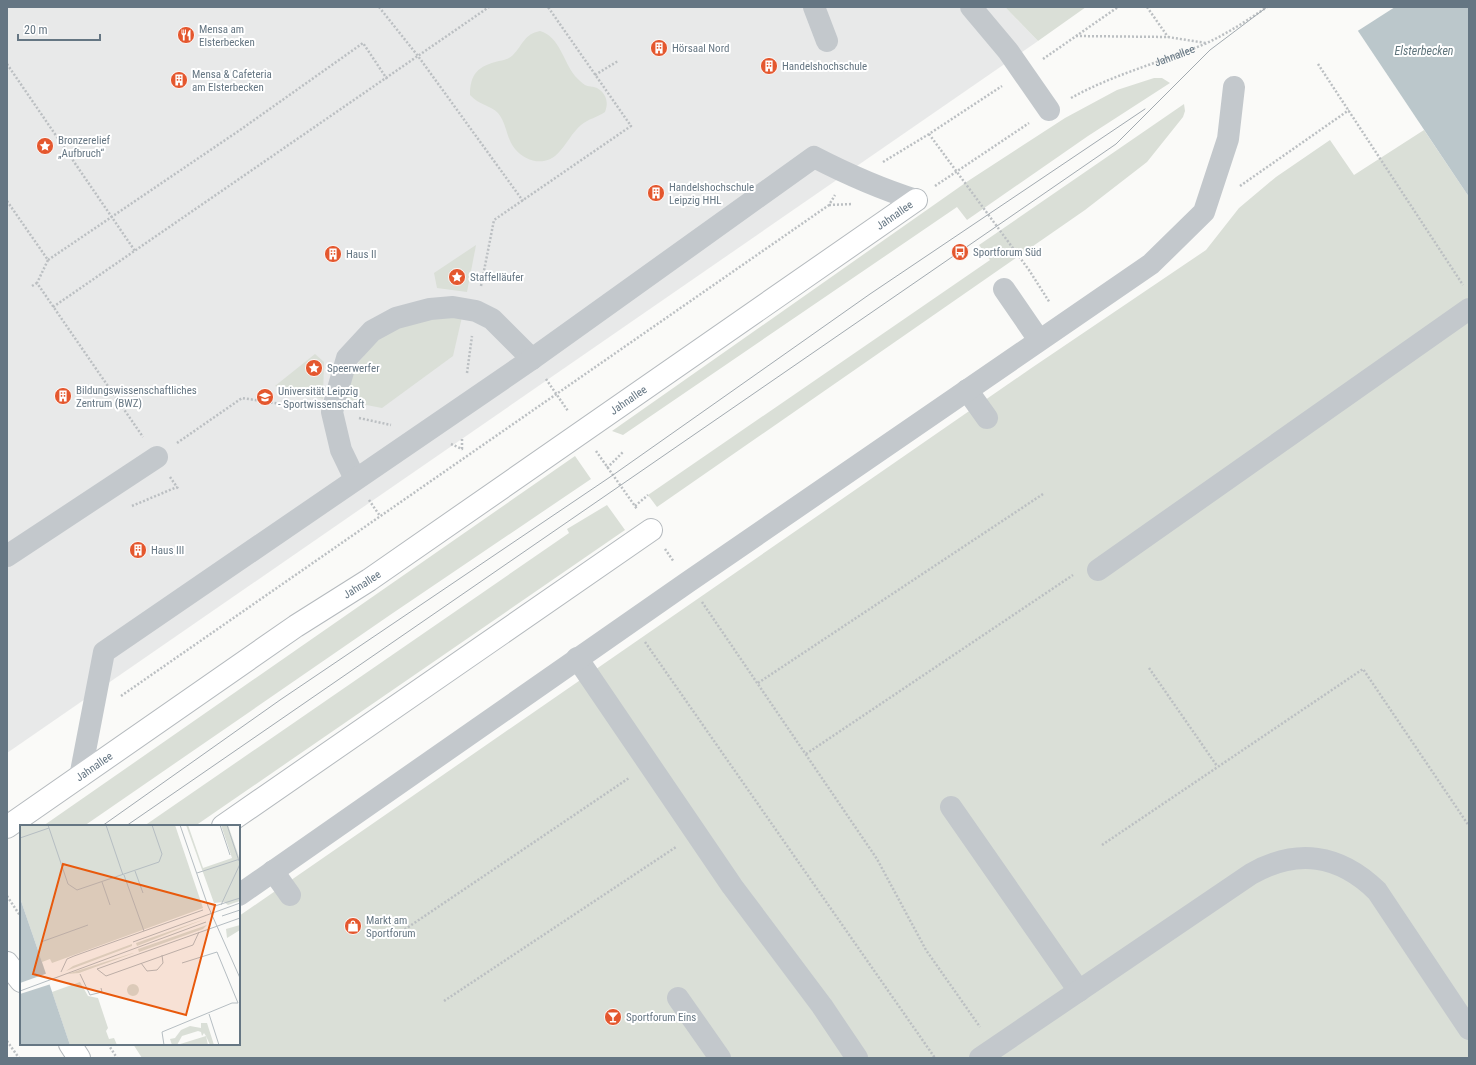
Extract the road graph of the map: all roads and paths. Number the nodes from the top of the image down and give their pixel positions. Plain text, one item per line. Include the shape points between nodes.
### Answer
1 (379, 7) edge
2 (386, 7) edge
3 (489, 7) edge
4 (548, 7) edge
5 (814, 7) edge
6 (971, 7) edge
7 (1118, 7) edge
8 (1147, 7) edge
9 (1267, 7) edge
10 (382, 10) junction
11 (1075, 36) junction
12 (1168, 37) junction
13 (827, 42) dead end
14 (1207, 43) junction
15 (418, 56) junction
16 (618, 61) dead end
17 (7, 64) edge
18 (1318, 64) dead end
19 (1022, 73) junction
20 (595, 75) junction
21 (387, 79) junction
22 (1234, 88) dead end
23 (1049, 110) junction
24 (1349, 110) junction
25 (929, 134) junction
26 (1269, 166) dead end
27 (957, 170) junction
28 (857, 178) junction
29 (916, 200) junction
30 (7, 201) edge
31 (523, 201) junction
32 (112, 217) junction
33 (135, 251) junction
34 (48, 260) junction
35 (37, 283) junction
36 (32, 286) dead end
37 (1465, 287) dead end
38 (1004, 289) dead end
39 (53, 307) junction
40 (1469, 309) edge
41 (476, 311) junction
42 (1064, 324) junction
43 (1039, 340) junction
44 (532, 359) junction
45 (967, 390) junction
46 (556, 394) junction
47 (462, 406) junction
48 (332, 412) junction
49 (987, 418) dead end
50 (583, 432) junction
51 (423, 433) junction
52 (623, 452) dead end
53 (157, 457) junction
54 (607, 468) junction
55 (355, 479) junction
56 (175, 484) dead end
57 (179, 490) dead end
58 (1043, 494) dead end
59 (648, 495) dead end
60 (635, 506) junction
61 (651, 530) junction
62 (7, 556) edge
63 (1089, 570) joint
64 (688, 582) junction
65 (631, 622) junction
66 (578, 658) junction
67 (1150, 668) dead end
68 (758, 684) junction
69 (91, 716) junction
70 (806, 754) junction
71 (649, 764) junction
72 (1217, 766) junction
73 (80, 777) junction
74 (951, 807) dead end
75 (224, 825) edge
76 (1469, 826) edge
77 (7, 827) edge
78 (696, 833) junction
79 (1102, 845) dead end
80 (273, 872) junction
81 (240, 894) edge
82 (290, 895) dead end
83 (7, 896) edge
84 (20, 916) edge
85 (398, 934) dead end
86 (1079, 991) junction
87 (678, 998) dead end
88 (444, 1001) dead end
89 (1469, 1029) edge
90 (7, 1041) edge
91 (71, 1045) edge
92 (109, 1045) edge
93 (988, 1053) edge
94 (19, 1058) edge
95 (79, 1058) edge
96 (117, 1058) edge
97 (720, 1058) edge
98 (857, 1058) edge
99 (935, 1058) edge

1 - 10 path
2 - 10 path
3 - 15 path
4 - 20 path
5 - 13 street
6 - 19 street
7 - 11 path
8 - 12 path
9 - 14 path, Jahnallee
10 - 15 path
11 - 12 path
11 - 19 path
12 - 14 path
14 - 23 path, Jahnallee via 1094,85
15 - 21 path
15 - 31 path
16 - 20 path
17 - 32 path
18 - 24 path
19 - 23 street
19 - 25 path
20 - 31 path via 631,126
21 - 32 path via 364,43
21 - 33 path
22 - 42 street via 1228,138 1204,212 1151,264
23 - 27 path, Jahnallee
24 - 26 path
24 - 37 path
25 - 27 path
25 - 28 path
27 - 29 path, Jahnallee
27 - 42 path via 1029,270
28 - 29 street
28 - 44 street via 814,157
28 - 46 path via 838,190 829,206
29 - 50 main road, Jahnallee
30 - 34 path
31 - 41 path via 494,220
32 - 33 path
32 - 34 path
33 - 39 path
34 - 35 path
35 - 36 path
35 - 39 path
38 - 43 street
39 - 53 path
40 - 63 street
41 - 44 street via 492,319
41 - 47 path
41 - 48 street via 453,307 430,309 396,318 372,331 347,358
42 - 43 street
43 - 45 street
44 - 46 path
44 - 47 street
45 - 49 street
45 - 64 street
46 - 50 path
46 - 69 path
47 - 51 street
47 - 51 path via 462,449
48 - 51 path
48 - 53 path via 242,398
48 - 55 street via 341,450
50 - 54 path
50 - 73 main road, Jahnallee via 369,580 296,626
51 - 55 street
52 - 54 path
53 - 62 street
54 - 60 path
55 - 69 street via 104,652
56 - 57 path
58 - 68 path
59 - 60 path
60 - 61 path
61 - 64 path
61 - 75 main road
63 - 70 path
64 - 65 street
64 - 68 path
65 - 66 street
65 - 99 path
66 - 71 street
66 - 80 street
67 - 72 path
68 - 70 path
69 - 73 street
70 - 93 path via 877,859 926,950
71 - 78 street
71 - 85 path
72 - 76 path via 1363,669
72 - 79 path
73 - 77 main road, Jahnallee
74 - 86 street
78 - 88 path
78 - 98 street
80 - 81 street
80 - 82 street
83 - 84 path
86 - 89 street via 1266,865 1283,860 1319,859 1351,870 1377,891
86 - 93 street
87 - 97 street
90 - 94 path
91 - 95 main road
92 - 96 path

